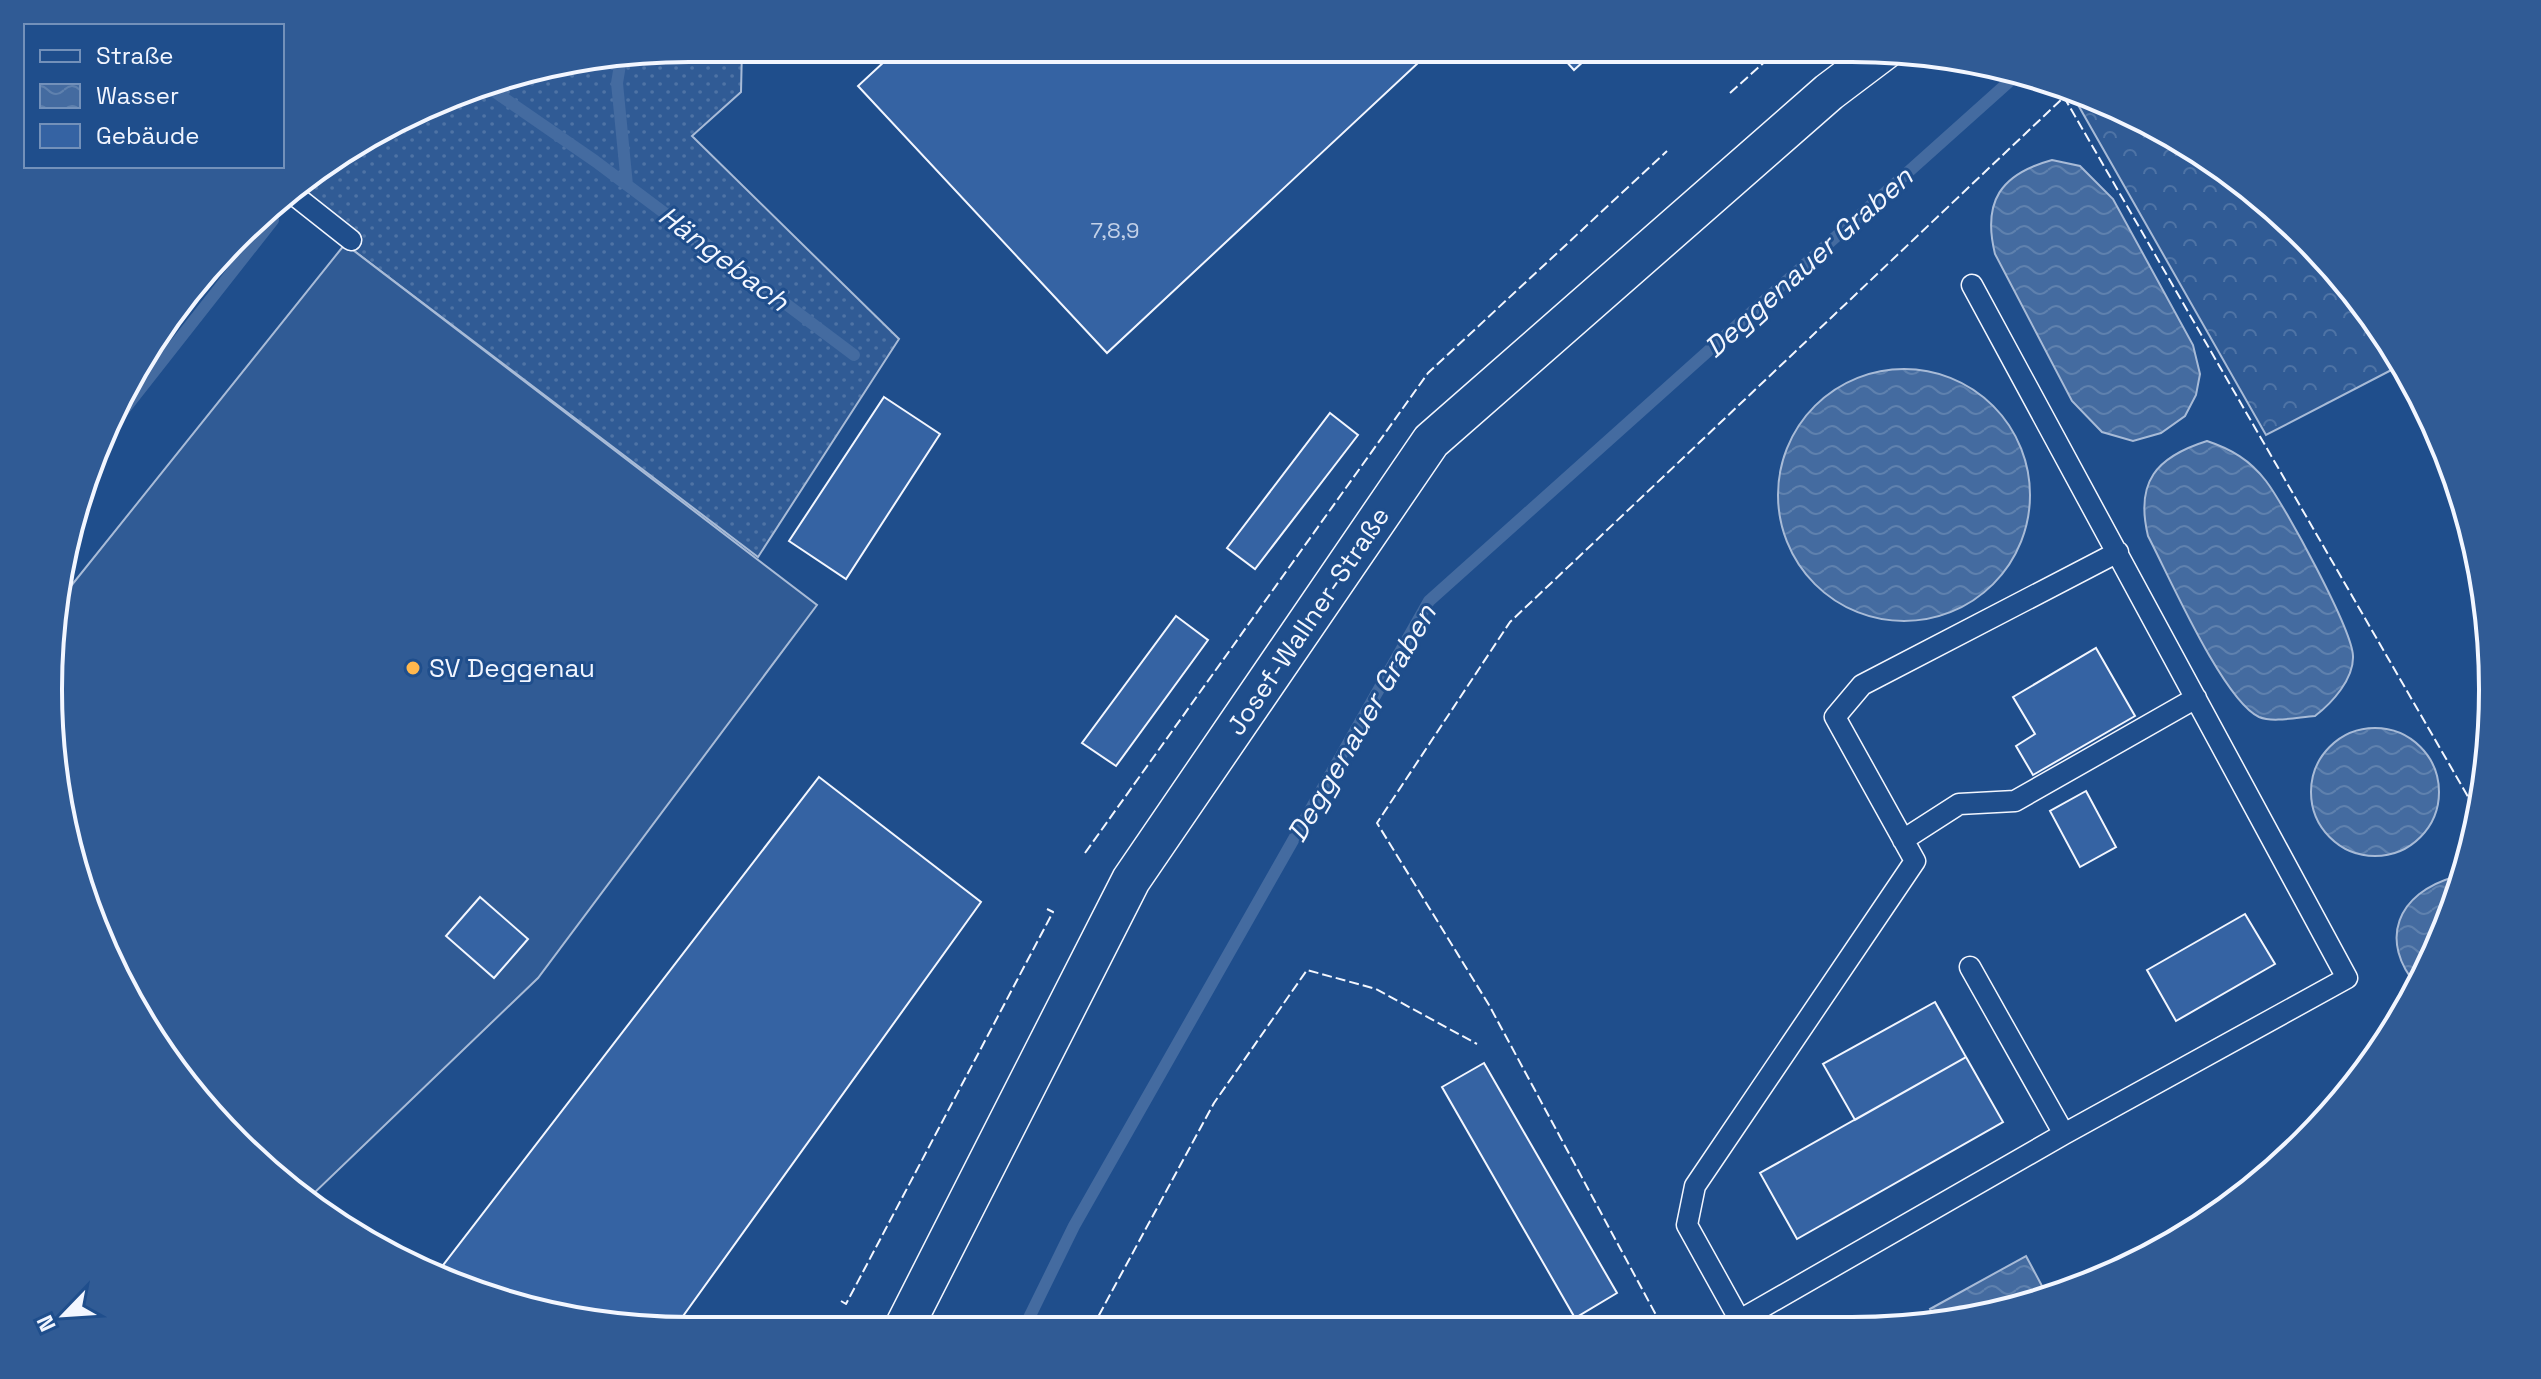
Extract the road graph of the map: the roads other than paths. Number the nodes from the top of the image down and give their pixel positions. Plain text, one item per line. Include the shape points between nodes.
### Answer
1 (1869, 62) edge
2 (299, 199) edge
3 (351, 240) dead end
4 (1972, 285) dead end
5 (2118, 552) junction
6 (2196, 698) junction
7 (1903, 840) junction
8 (1970, 967) dead end
9 (2064, 1134) junction
10 (909, 1317) edge
11 (1739, 1317) edge
12 (1752, 1317) edge

1 - 10 street, Josef-Wallner-Straße via 1431,441 1131,880
2 - 3 lane
4 - 5 lane
5 - 6 lane
5 - 7 lane via 1862,685 1835,717
6 - 7 lane via 2015,801 1959,804
6 - 9 lane via 2347,978
7 - 11 lane via 1915,861 1695,1186 1687,1225
8 - 9 lane
9 - 12 lane

